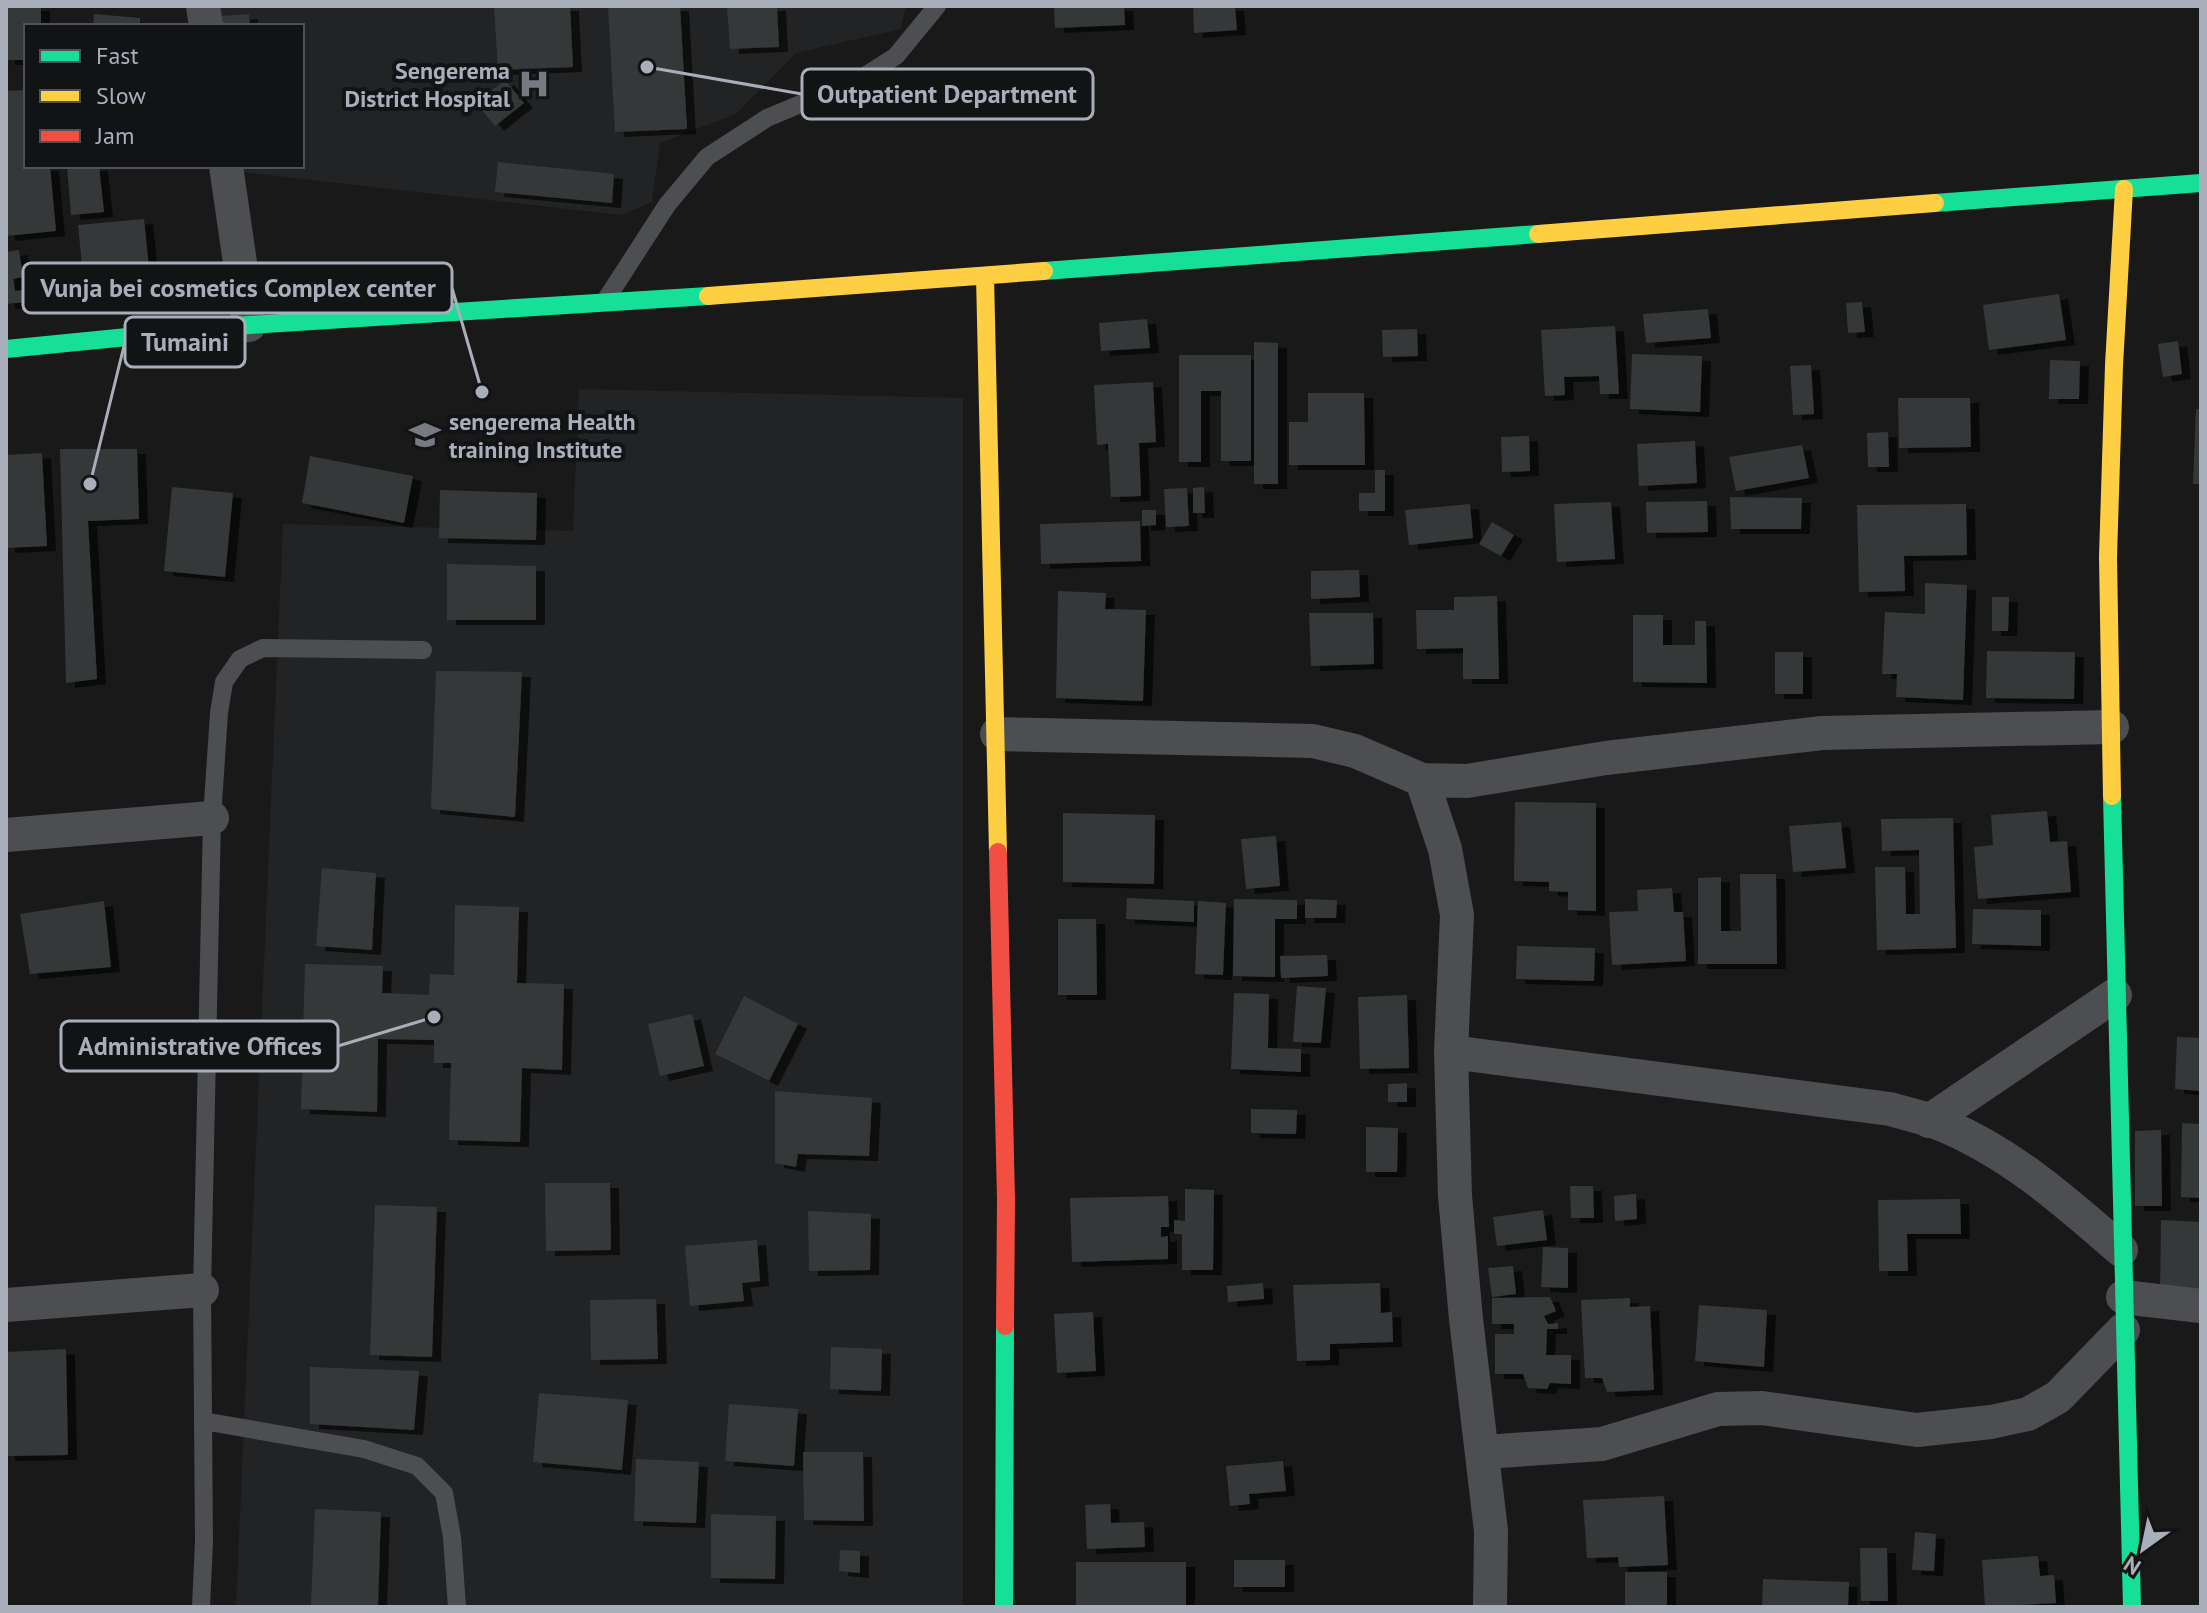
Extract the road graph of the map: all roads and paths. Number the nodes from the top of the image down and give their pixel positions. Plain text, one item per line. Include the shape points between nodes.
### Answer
1 (937, 6) edge
2 (226, 168) edge
3 (2201, 183) edge
4 (2124, 189) junction
5 (985, 276) junction
6 (603, 303) junction
7 (249, 325) junction
8 (6, 349) edge
9 (423, 650) dead end
10 (2112, 727) junction
11 (997, 734) junction
12 (1422, 780) junction
13 (212, 818) junction
14 (6, 835) edge
15 (2115, 995) junction
16 (1451, 1052) junction
17 (1929, 1121) junction
18 (2121, 1250) junction
19 (202, 1290) junction
20 (6, 1305) edge
21 (2201, 1306) edge
22 (2123, 1314) junction
23 (203, 1421) junction
24 (1484, 1452) junction
25 (201, 1607) edge
26 (457, 1607) edge
27 (1004, 1607) edge
28 (1490, 1607) edge
29 (2132, 1607) edge

1 - 6 lane via 896,56 860,79 767,118 707,157 667,205
2 - 7 street
3 - 4 street
4 - 5 street
4 - 10 street via 2108,557
5 - 6 street
5 - 11 street
6 - 7 street
7 - 8 street
9 - 13 lane via 263,648 240,659 224,682
10 - 12 street via 1822,733 1606,758 1467,781
10 - 15 street
11 - 12 street via 1313,741 1355,751
11 - 27 street via 1006,1200
12 - 16 street via 1445,849 1457,915
13 - 14 street
13 - 19 lane
15 - 17 street
15 - 18 street
16 - 17 street via 1890,1109
16 - 24 street via 1455,1196
17 - 18 street via 1999,1154
18 - 22 street
19 - 20 street
19 - 23 lane
21 - 22 street
22 - 24 street via 2058,1397 2028,1414 1991,1422 1917,1430 1762,1408 1718,1409 1602,1444
22 - 29 street
23 - 25 lane
23 - 26 lane via 364,1449 417,1466 444,1493
24 - 28 street

